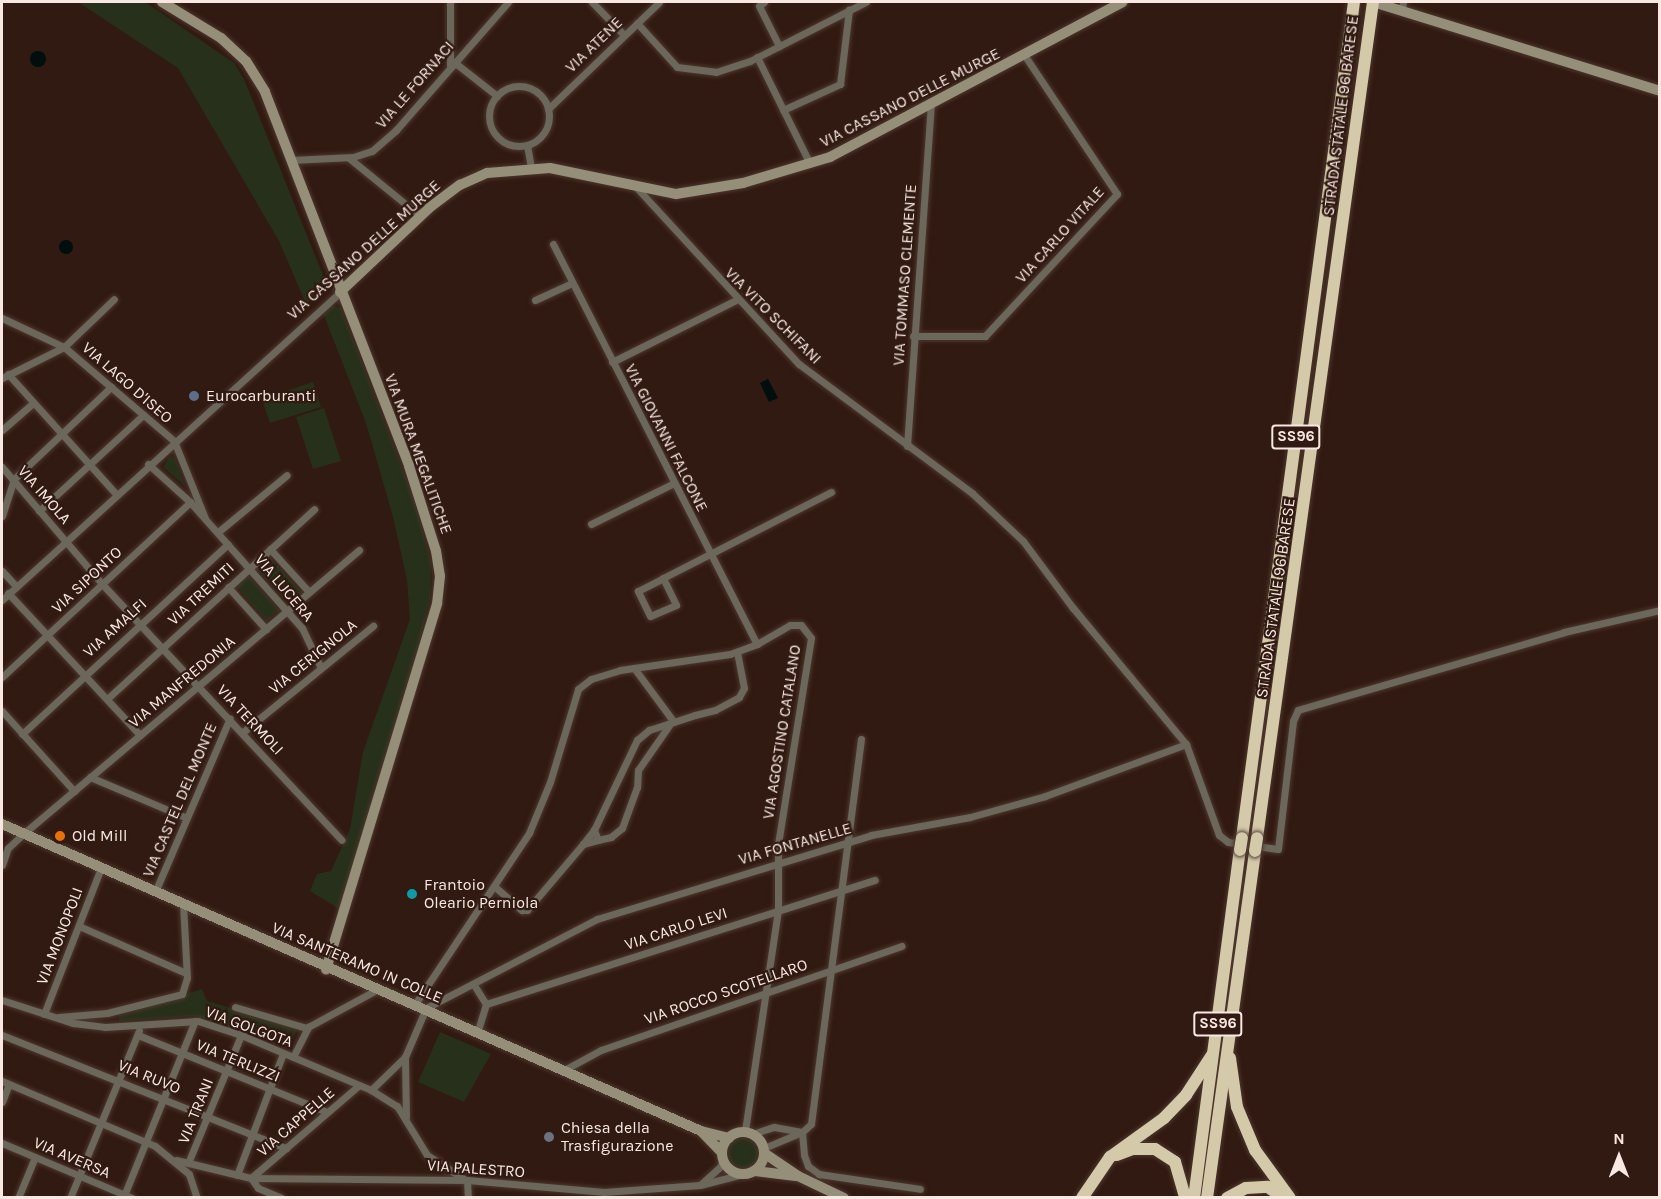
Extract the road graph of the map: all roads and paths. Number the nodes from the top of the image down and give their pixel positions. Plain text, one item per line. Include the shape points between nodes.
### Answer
1 (162, 2) edge
2 (450, 2) edge
3 (508, 2) edge
4 (592, 2) edge
5 (659, 2) edge
6 (764, 2) edge
7 (866, 2) edge
8 (1123, 2) edge
9 (1354, 2) edge
10 (1373, 2) edge
11 (1402, 6) edge
12 (849, 10) junction
13 (637, 23) junction
14 (624, 35) junction
15 (779, 46) junction
16 (1025, 56) junction
17 (757, 57) junction
18 (452, 64) junction
19 (1659, 91) edge
20 (497, 96) junction
21 (931, 106) junction
22 (548, 109) junction
23 (783, 110) junction
24 (527, 144) junction
25 (349, 158) junction
26 (291, 160) junction
27 (810, 164) junction
28 (531, 168) junction
29 (636, 187) junction
30 (420, 216) junction
31 (553, 244) dead end
32 (572, 283) junction
33 (340, 292) junction
34 (114, 299) dead end
35 (535, 300) dead end
36 (736, 300) junction
37 (2, 318) edge
38 (10, 323) junction
39 (2, 327) edge
40 (913, 336) junction
41 (64, 347) junction
42 (612, 362) junction
43 (5, 376) edge
44 (111, 387) junction
45 (33, 403) junction
46 (143, 415) junction
47 (2, 430) edge
48 (62, 434) junction
49 (174, 441) junction
50 (907, 446) junction
51 (89, 464) junction
52 (148, 464) junction
53 (2, 467) edge
54 (287, 475) dead end
55 (14, 479) junction
56 (674, 483) junction
57 (831, 492) dead end
58 (116, 494) junction
59 (190, 502) junction
60 (314, 509) dead end
61 (39, 511) junction
62 (2, 516) edge
63 (205, 519) junction
64 (591, 524) dead end
65 (218, 532) junction
66 (65, 540) junction
67 (228, 544) junction
68 (270, 549) junction
69 (359, 550) dead end
70 (710, 554) junction
71 (249, 568) junction
72 (2, 571) edge
73 (663, 578) junction
74 (103, 585) junction
75 (16, 586) junction
76 (228, 587) junction
77 (309, 592) junction
78 (8, 593) junction
79 (2, 600) edge
80 (1659, 610) edge
81 (287, 611) junction
82 (140, 624) junction
83 (373, 626) dead end
84 (266, 629) junction
85 (48, 635) junction
86 (757, 645) junction
87 (163, 648) junction
88 (737, 652) junction
89 (321, 668) junction
90 (634, 668) junction
91 (84, 675) junction
92 (2, 677) edge
93 (199, 685) junction
94 (107, 699) junction
95 (2, 711) edge
96 (230, 718) junction
97 (672, 723) junction
98 (243, 732) junction
99 (22, 734) junction
100 (140, 735) junction
101 (861, 739) dead end
102 (1186, 744) junction
103 (90, 777) junction
104 (74, 791) junction
105 (187, 818) junction
106 (2, 825) edge
107 (594, 830) junction
108 (23, 834) junction
109 (342, 840) dead end
110 (598, 840) junction
111 (583, 844) junction
112 (846, 844) junction
113 (781, 861) junction
114 (2, 865) edge
115 (101, 868) junction
116 (875, 880) dead end
117 (494, 886) junction
118 (840, 891) junction
119 (155, 892) junction
120 (183, 904) junction
121 (778, 910) junction
122 (79, 926) junction
123 (901, 946) dead end
124 (326, 969) junction
125 (832, 969) junction
126 (186, 973) junction
127 (474, 985) junction
128 (378, 989) junction
129 (766, 991) junction
130 (4, 1001) edge
131 (415, 1004) junction
132 (486, 1004) junction
133 (235, 1007) dead end
134 (426, 1008) junction
135 (2, 1011) edge
136 (44, 1014) junction
137 (54, 1017) junction
138 (195, 1021) junction
139 (142, 1024) junction
140 (307, 1028) junction
141 (478, 1031) junction
142 (1228, 1032) junction
143 (2, 1035) edge
144 (138, 1035) junction
145 (241, 1035) junction
146 (1214, 1051) junction
147 (182, 1053) junction
148 (284, 1053) junction
149 (293, 1057) junction
150 (405, 1057) junction
151 (564, 1070) junction
152 (226, 1071) junction
153 (119, 1079) junction
154 (5, 1083) edge
155 (358, 1086) junction
156 (270, 1089) junction
157 (371, 1090) junction
158 (164, 1098) junction
159 (2, 1102) edge
160 (327, 1112) junction
161 (208, 1116) junction
162 (406, 1117) junction
163 (102, 1122) junction
164 (701, 1131) junction
165 (802, 1132) junction
166 (749, 1133) junction
167 (252, 1134) junction
168 (729, 1138) junction
169 (147, 1142) junction
170 (2, 1143) edge
171 (286, 1148) junction
172 (764, 1151) junction
173 (723, 1155) junction
174 (35, 1157) junction
175 (1110, 1157) junction
176 (185, 1165) junction
177 (755, 1171) junction
178 (743, 1174) junction
179 (237, 1175) junction
180 (79, 1176) junction
181 (798, 1176) junction
182 (251, 1178) junction
183 (467, 1180) junction
184 (699, 1185) junction
185 (920, 1189) dead end
186 (127, 1196) edge
187 (18, 1197) edge
188 (70, 1197) edge
189 (197, 1197) edge
190 (281, 1197) edge
191 (468, 1197) edge
192 (844, 1197) edge
193 (1082, 1197) edge
194 (1185, 1197) edge
195 (1194, 1197) edge
196 (1207, 1197) edge
197 (1227, 1197) edge
198 (1284, 1197) edge
199 (1290, 1197) edge

1 - 26 street, VIA MURA MEGALITICHE via 221,38 246,61 265,92
2 - 18 street
3 - 18 street, VIA LE FORNACI
4 - 14 street
5 - 13 street, VIA ATENE
6 - 15 street via 759,6
7 - 12 street
8 - 16 street, VIA CASSANO DELLE MURGE
9 - 146 highway, STRADA STATALE 96 BARESE / SS96
10 - 11 street
10 - 142 highway, STRADA STATALE 96 BARESE / SS96
11 - 19 street
12 - 15 street
12 - 23 street via 840,84
13 - 14 street, VIA ATENE
13 - 17 street via 669,61 685,70 716,72
14 - 22 street, VIA ATENE
15 - 17 street
16 - 21 street, VIA CASSANO DELLE MURGE
16 - 40 street, VIA CARLO VITALE via 1118,194 985,336
17 - 23 street
18 - 20 street
18 - 25 street, VIA LE FORNACI via 388,137 367,154
20 - 22 street via 504,90 523,86 541,96
20 - 24 street via 489,113 493,131 508,143
21 - 27 street, VIA CASSANO DELLE MURGE
21 - 40 street, VIA TOMMASO CLEMENTE
22 - 24 street via 543,133
23 - 27 street
24 - 28 street
25 - 26 street, VIA LE FORNACI
25 - 30 street
26 - 33 street, VIA MURA MEGALITICHE
27 - 29 street, VIA CASSANO DELLE MURGE via 691,194
28 - 29 street, VIA CASSANO DELLE MURGE
28 - 30 street, VIA CASSANO DELLE MURGE via 487,173 460,185
29 - 36 street, VIA VITO SCHIFANI
30 - 33 street, VIA CASSANO DELLE MURGE
31 - 32 street, VIA GIOVANNI FALCONE
32 - 35 street
32 - 42 street, VIA GIOVANNI FALCONE
33 - 49 street, VIA CASSANO DELLE MURGE
33 - 124 street, VIA MURA MEGALITICHE via 425,508 440,576 437,604
34 - 41 street
36 - 42 street
36 - 50 street, VIA VITO SCHIFANI via 799,364
37 - 38 street, VIA LAGO D'ISEO
38 - 39 street
38 - 41 street, VIA LAGO D'ISEO
40 - 50 street, VIA TOMMASO CLEMENTE
41 - 43 street
41 - 44 street, VIA LAGO D'ISEO
42 - 56 street, VIA GIOVANNI FALCONE
43 - 45 street
44 - 46 street, VIA LAGO D'ISEO
44 - 48 street
45 - 47 street
45 - 48 street
46 - 49 street, VIA LAGO D'ISEO
46 - 51 street
48 - 51 street
48 - 55 street
49 - 52 street, VIA CASSANO DELLE MURGE
49 - 63 street, VIA LUCERA
50 - 102 street, VIA VITO SCHIFANI via 1023,541 1072,608
51 - 58 street
51 - 61 street
52 - 58 street, VIA CASSANO DELLE MURGE
52 - 59 street, VIA LUCERA
53 - 55 street, VIA IMOLA
54 - 65 street
55 - 61 street, VIA IMOLA
55 - 62 street
56 - 64 street
56 - 70 street, VIA GIOVANNI FALCONE
57 - 70 street
58 - 66 street, VIA CASSANO DELLE MURGE
59 - 63 street, VIA LUCERA
59 - 74 street, VIA SIPONTO
60 - 68 street, VIA TREMITI
61 - 66 street, VIA IMOLA
63 - 65 street, VIA LUCERA
65 - 67 street, VIA LUCERA
66 - 74 street, VIA TERMOLI
66 - 75 street, VIA CASSANO DELLE MURGE
67 - 71 street, VIA LUCERA
67 - 82 street, VIA AMALFI
68 - 71 street, VIA TREMITI
68 - 77 street, VIA LUCERA
69 - 77 street, VIA MANFREDONIA
70 - 73 street
70 - 86 street, VIA GIOVANNI FALCONE
71 - 76 street, VIA TREMITI
71 - 81 street, VIA LUCERA
72 - 75 street
73 - 73 street via 638,591 650,616 676,605
74 - 82 street, VIA TERMOLI
74 - 85 street, VIA SIPONTO
75 - 78 street, VIA CASSANO DELLE MURGE
76 - 84 street
76 - 87 street, VIA TREMITI
77 - 81 street, VIA MANFREDONIA
78 - 79 street, VIA CASSANO DELLE MURGE
78 - 85 street
80 - 102 street, VIA VITO SCHIFANI via 1564,632 1298,710 1293,721 1278,849 1221,838
81 - 84 street, VIA MANFREDONIA
81 - 89 street, VIA LUCERA via 302,628
82 - 87 street, VIA TERMOLI
82 - 91 street, VIA AMALFI
83 - 89 street, VIA CERIGNOLA
84 - 93 street, VIA MANFREDONIA
85 - 91 street
85 - 92 street, VIA SIPONTO
86 - 88 street
86 - 113 street, VIA AGOSTINO CATALANO via 790,625 801,626 810,633 778,845
87 - 93 street, VIA TERMOLI
87 - 94 street, VIA TREMITI
88 - 90 street
88 - 97 street via 744,688 739,697 715,710
89 - 98 street, VIA CERIGNOLA
90 - 97 street
90 - 117 street via 602,675 578,688 538,813
91 - 94 street
91 - 99 street, VIA AMALFI
93 - 96 street, VIA TERMOLI
93 - 100 street, VIA MANFREDONIA
94 - 100 street
95 - 99 street
96 - 98 street, VIA TERMOLI
96 - 105 street, VIA CASTEL DEL MONTE
97 - 107 street via 649,730 637,740
97 - 110 street via 638,770 637,787 622,828 611,837
98 - 109 street, VIA TERMOLI
99 - 104 street
100 - 103 street, VIA MANFREDONIA
101 - 112 street
102 - 112 street, VIA FONTANELLE via 1045,796
103 - 104 street, VIA MANFREDONIA
103 - 105 street
104 - 108 street, VIA MANFREDONIA
105 - 119 street, VIA CASTEL DEL MONTE
106 - 108 street, VIA SANTERAMO IN COLLE
107 - 110 street
107 - 111 street
108 - 114 street, VIA MANFREDONIA via 8,848
108 - 115 street, VIA SANTERAMO IN COLLE
110 - 111 street
111 - 117 street via 527,910
112 - 113 street, VIA FONTANELLE
112 - 118 street
113 - 121 street
113 - 127 street, VIA FONTANELLE via 614,912
115 - 119 street, VIA SANTERAMO IN COLLE
115 - 122 street, VIA MONOPOLI
116 - 118 street, VIA CARLO LEVI
117 - 131 street
118 - 121 street, VIA CARLO LEVI
118 - 125 street
119 - 120 street, VIA SANTERAMO IN COLLE
120 - 124 street, VIA SANTERAMO IN COLLE
120 - 126 street
121 - 129 street
121 - 132 street, VIA CARLO LEVI
122 - 126 street
122 - 136 street, VIA MONOPOLI
123 - 125 street, VIA ROCCO SCOTELLARO
124 - 128 street, VIA SANTERAMO IN COLLE
125 - 129 street, VIA ROCCO SCOTELLARO
125 - 165 street via 811,1124
126 - 137 street, VIA GOLGOTA via 185,991 107,1013
127 - 132 street
127 - 134 street, VIA FONTANELLE
128 - 131 street, VIA SANTERAMO IN COLLE
128 - 140 street
129 - 151 street, VIA ROCCO SCOTELLARO via 602,1050
129 - 166 street
130 - 135 street
130 - 136 street, VIA GOLGOTA
131 - 134 street, VIA SANTERAMO IN COLLE
132 - 141 street
133 - 140 street
134 - 141 street, VIA SANTERAMO IN COLLE
134 - 150 street
136 - 137 street, VIA GOLGOTA
137 - 139 street, VIA GOLGOTA via 105,1027
138 - 139 street, VIA GOLGOTA
138 - 145 street, VIA GOLGOTA
138 - 147 street
139 - 144 street
140 - 149 street
141 - 151 street, VIA SANTERAMO IN COLLE
142 - 196 highway, STRADA STATALE 96 BARESE / SS96
142 - 199 highway via 1237,1107 1255,1150
143 - 153 street, VIA RUVO
144 - 147 street, VIA TERLIZZI
144 - 153 street
145 - 148 street, VIA GOLGOTA
145 - 152 street, VIA TRANI
146 - 175 highway via 1186,1095 1164,1118
146 - 195 highway, STRADA STATALE 96 BARESE / SS96
147 - 152 street, VIA TERLIZZI
147 - 158 street
148 - 149 street, VIA GOLGOTA
148 - 156 street
149 - 155 street, VIA GOLGOTA
150 - 157 street
150 - 162 street
151 - 164 street, VIA SANTERAMO IN COLLE
152 - 156 street, VIA TERLIZZI
152 - 161 street, VIA TRANI
153 - 158 street, VIA RUVO
153 - 163 street
154 - 159 street
154 - 163 street
155 - 157 street, VIA GOLGOTA
155 - 160 street, VIA CAPPELLE
156 - 160 street, VIA TERLIZZI
156 - 167 street
157 - 162 street, VIA GOLGOTA via 397,1106
158 - 161 street, VIA RUVO
158 - 169 street
160 - 171 street, VIA CAPPELLE
161 - 167 street, VIA RUVO
161 - 176 street, VIA TRANI
162 - 183 street via 435,1164
163 - 169 street
163 - 180 street
164 - 168 street
164 - 173 street
165 - 166 street via 774,1127
165 - 172 street
165 - 185 street via 808,1166 819,1174
166 - 168 street
166 - 172 street
167 - 171 street, VIA RUVO
167 - 179 street
168 - 173 street
169 - 176 street
169 - 186 street
170 - 174 street, VIA AVERSA
171 - 182 street, VIA CAPPELLE
172 - 177 street
172 - 181 street
173 - 178 street via 728,1167
173 - 184 street via 721,1166
174 - 180 street, VIA AVERSA
174 - 187 street
175 - 193 highway
175 - 194 highway via 1133,1149 1155,1149 1174,1162
176 - 179 street
176 - 189 street
177 - 178 street
177 - 181 street
178 - 184 street, VIA PALESTRO
179 - 182 street
180 - 186 street, VIA AVERSA
180 - 188 street
181 - 192 street
182 - 183 street, VIA PALESTRO
182 - 190 street via 258,1188
183 - 184 street, VIA PALESTRO via 604,1192
183 - 191 street
197 - 198 highway via 1246,1188 1268,1187

